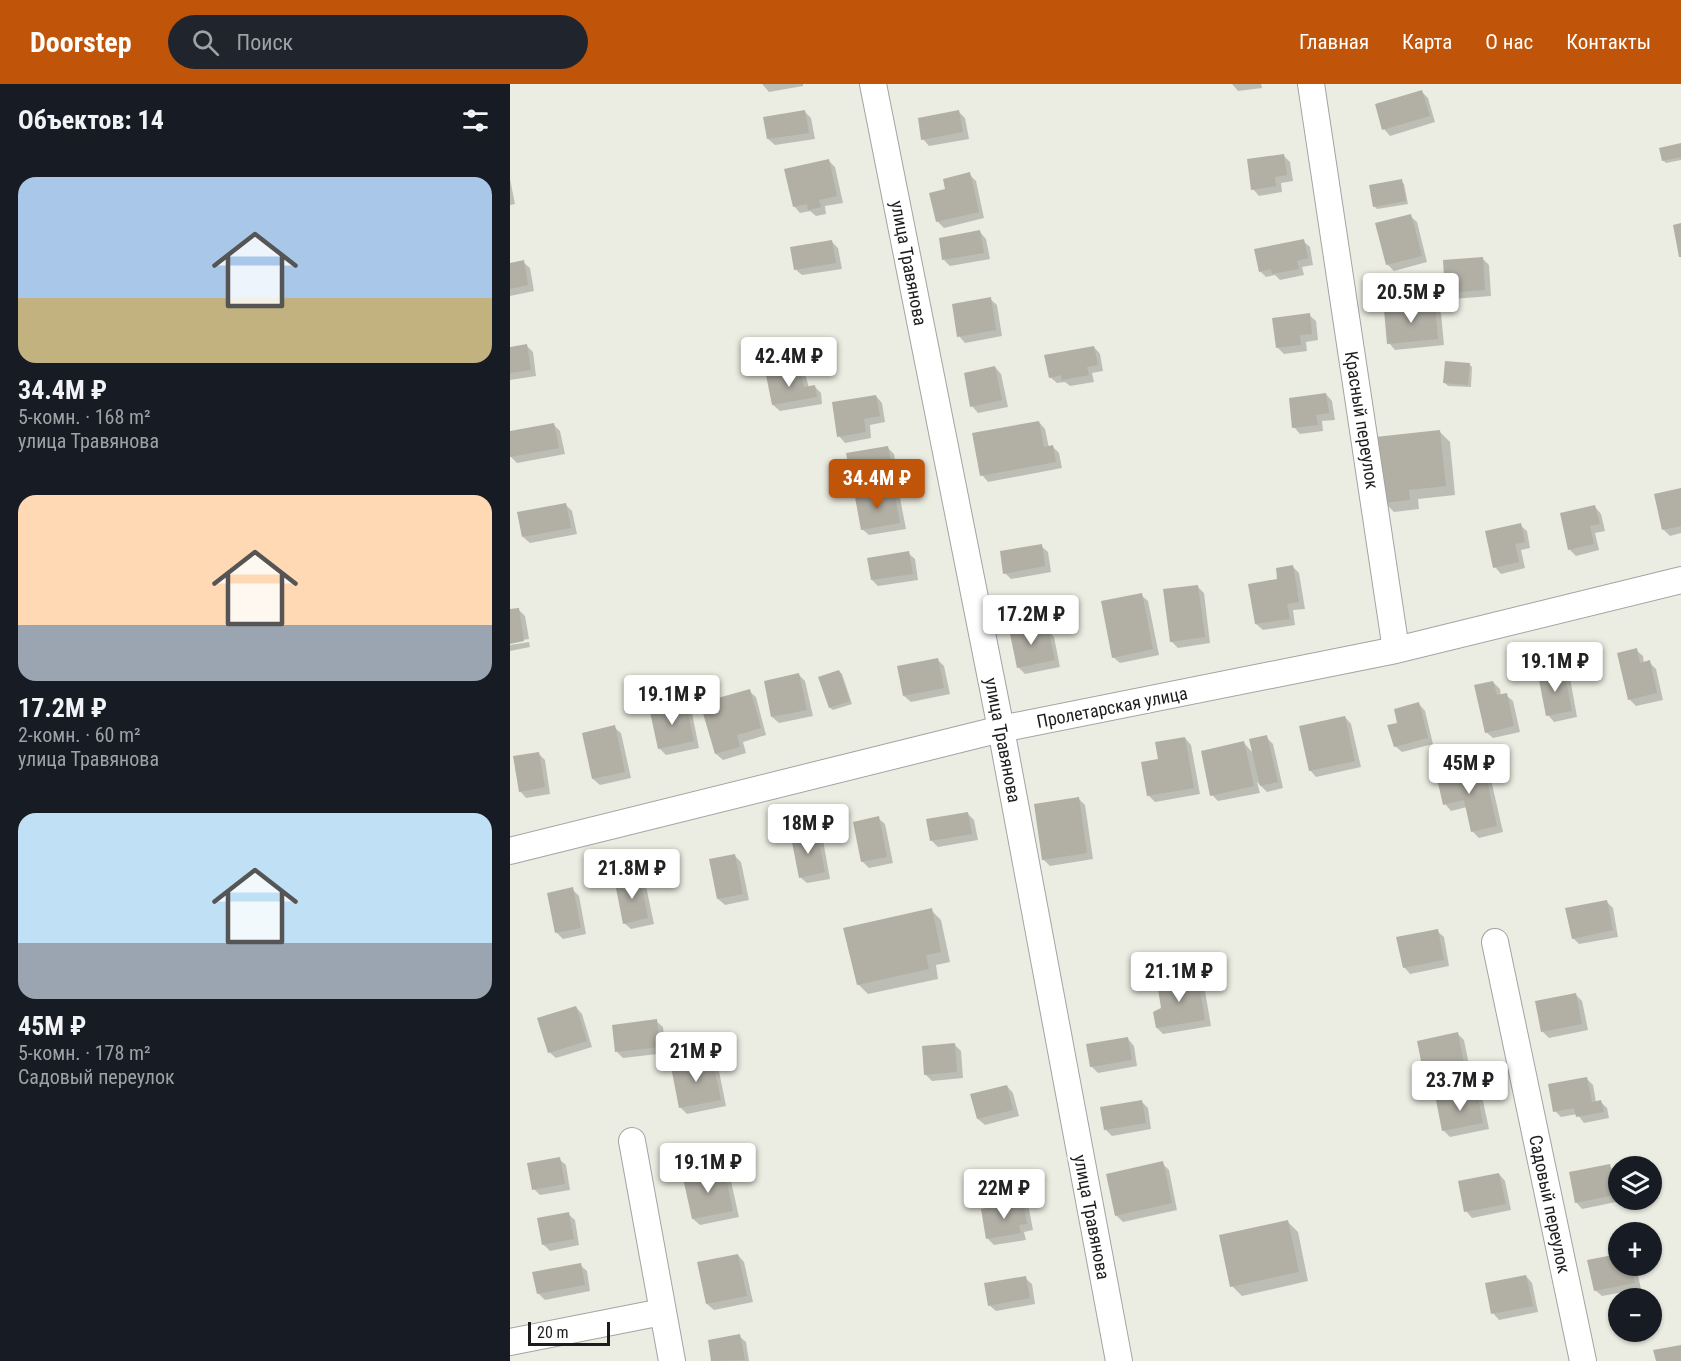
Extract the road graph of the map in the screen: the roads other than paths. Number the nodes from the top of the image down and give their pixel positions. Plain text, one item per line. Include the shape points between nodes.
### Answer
1 (873, 84) edge
2 (1311, 84) edge
3 (1681, 580) edge
4 (1396, 650) junction
5 (1001, 729) junction
6 (510, 851) edge
7 (1495, 942) dead end
8 (632, 1141) dead end
9 (662, 1312) junction
10 (510, 1342) edge
11 (672, 1361) edge
12 (1119, 1361) edge
13 (1583, 1361) edge

1 - 5 street, улица Травянова
2 - 4 street, Красный переулок
3 - 4 street, Пролетарская улица
4 - 5 street, Пролетарская улица
5 - 6 street, Пролетарская улица
5 - 12 street, улица Травянова
7 - 13 street, Садовый переулок
8 - 9 street
9 - 10 street
9 - 11 street

